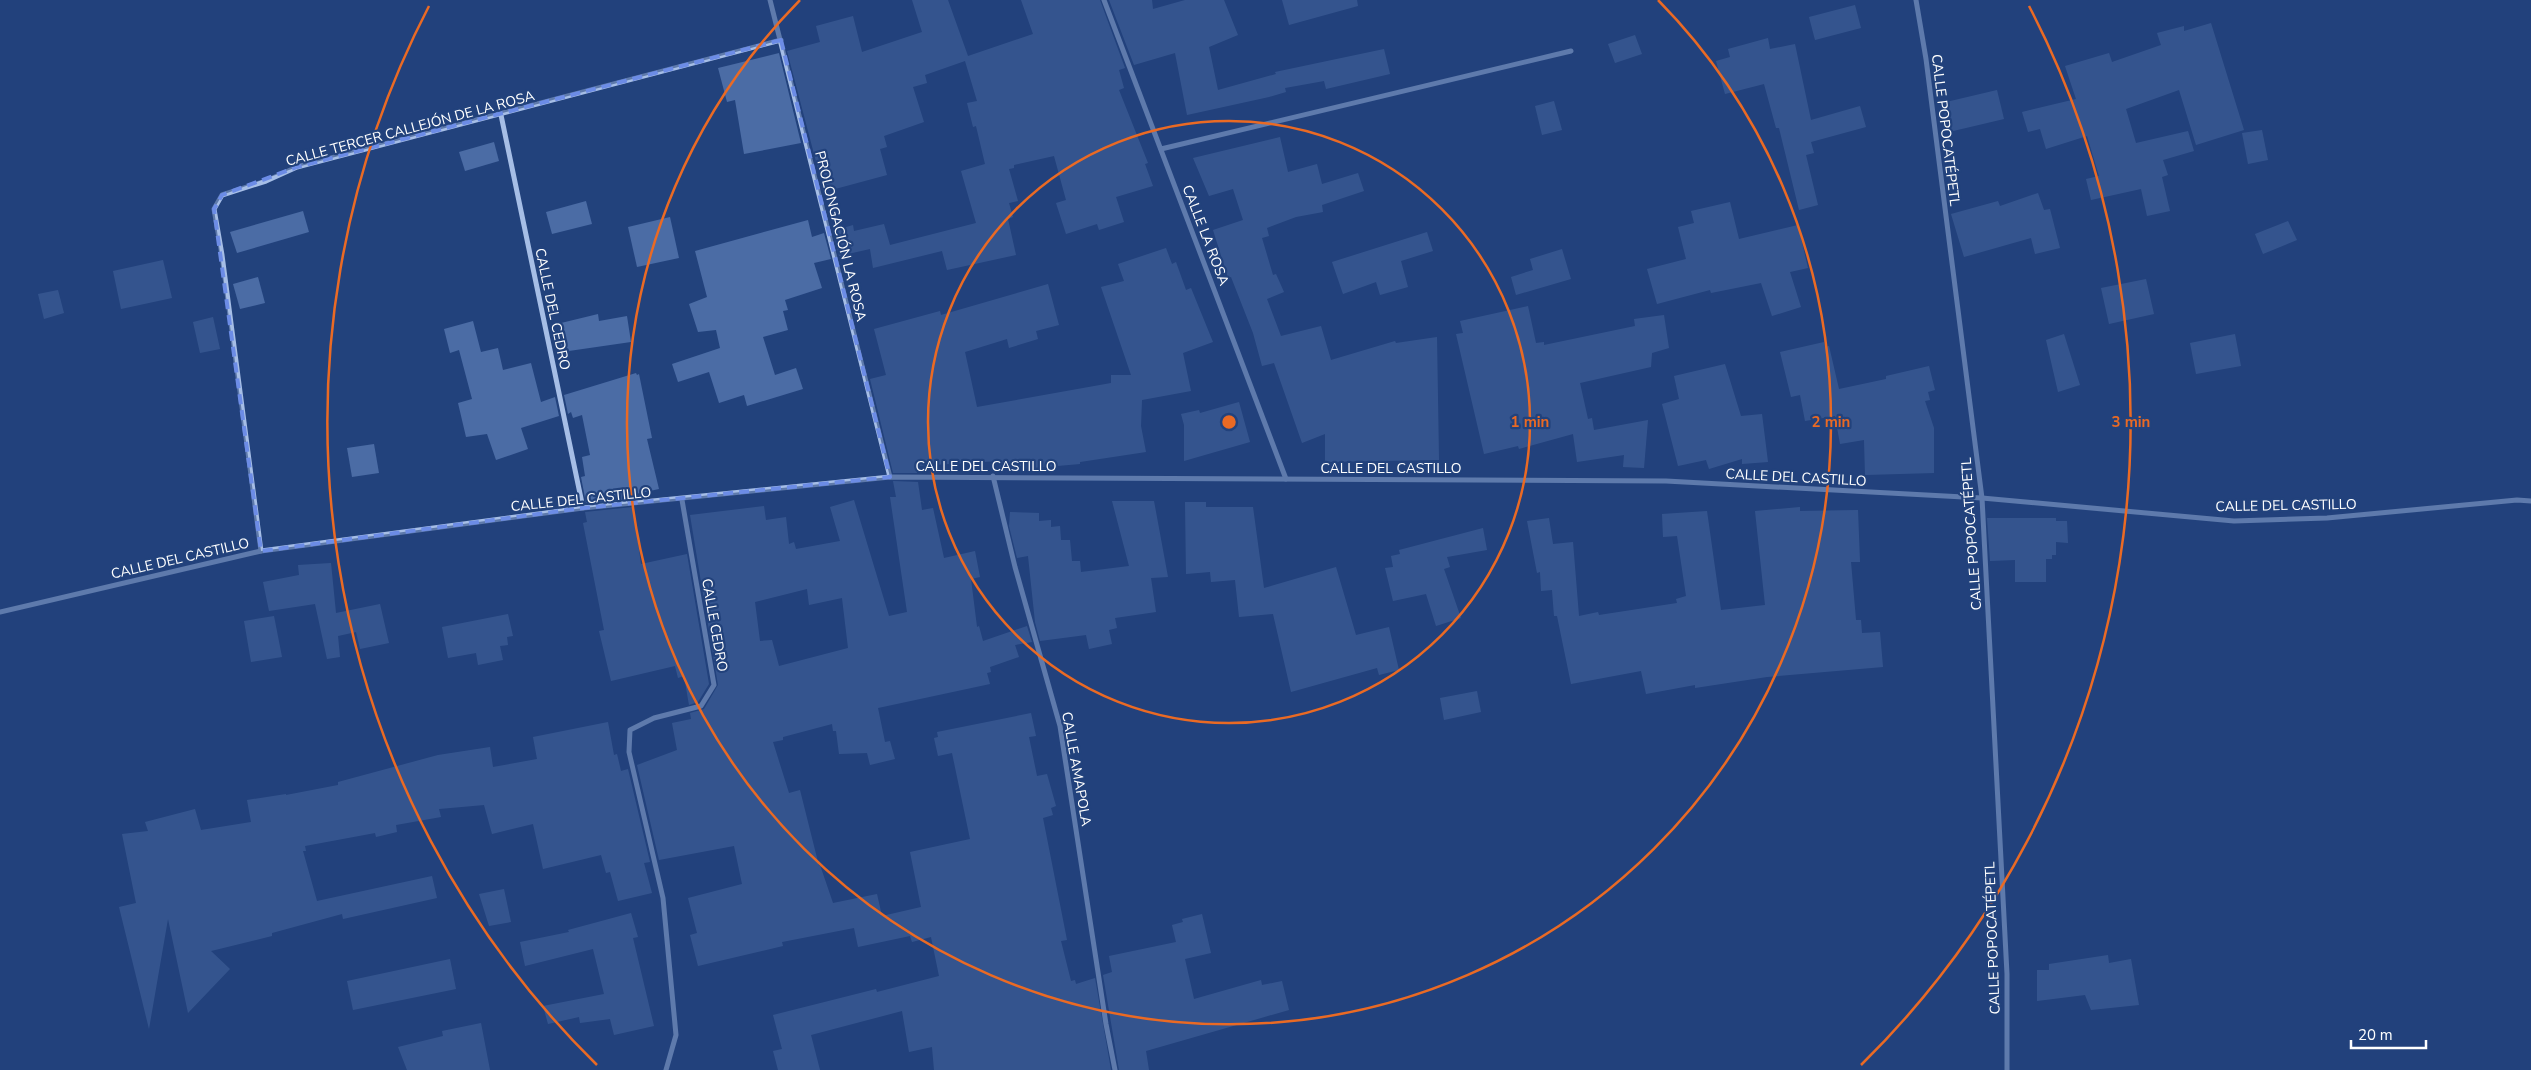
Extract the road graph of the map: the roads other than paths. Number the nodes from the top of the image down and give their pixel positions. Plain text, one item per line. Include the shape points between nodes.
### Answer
1 (770, 0) edge
2 (1104, 0) edge
3 (1916, 0) edge
4 (781, 40) junction
5 (1571, 51) dead end
6 (501, 115) junction
7 (1161, 149) junction
8 (993, 476) junction
9 (890, 477) junction
10 (1286, 479) junction
11 (1982, 498) junction
12 (682, 500) junction
13 (2531, 501) edge
14 (583, 508) junction
15 (261, 551) junction
16 (0, 612) edge
17 (666, 1070) edge
18 (1116, 1070) edge
19 (2007, 1070) edge

1 - 4 street, PROLONGACIÓN LA ROSA
2 - 7 street, CALLE LA ROSA
3 - 11 street, CALLE POPOCATÉPETL
4 - 6 street, CALLE TERCER CALLEJÓN DE LA ROSA
4 - 9 street, PROLONGACIÓN LA ROSA
5 - 7 street
6 - 14 street, CALLE DEL CEDRO
6 - 15 street, CALLE TERCER CALLEJÓN DE LA ROSA via 297,167 222,195 214,209
7 - 10 street, CALLE LA ROSA
8 - 9 street, CALLE DEL CASTILLO
8 - 10 street, CALLE DEL CASTILLO
8 - 18 street, CALLE AMAPOLA via 1060,726
9 - 12 street, CALLE DEL CASTILLO
10 - 11 street, CALLE DEL CASTILLO via 1666,481
11 - 13 street, CALLE DEL CASTILLO via 2234,521 2327,518
11 - 19 street, CALLE POPOCATÉPETL via 2007,974
12 - 14 street, CALLE DEL CASTILLO
12 - 17 street, CALLE CEDRO via 714,685 701,706 654,718 630,730 629,752 663,898 676,1035
14 - 15 street, CALLE DEL CASTILLO
15 - 16 street, CALLE DEL CASTILLO

